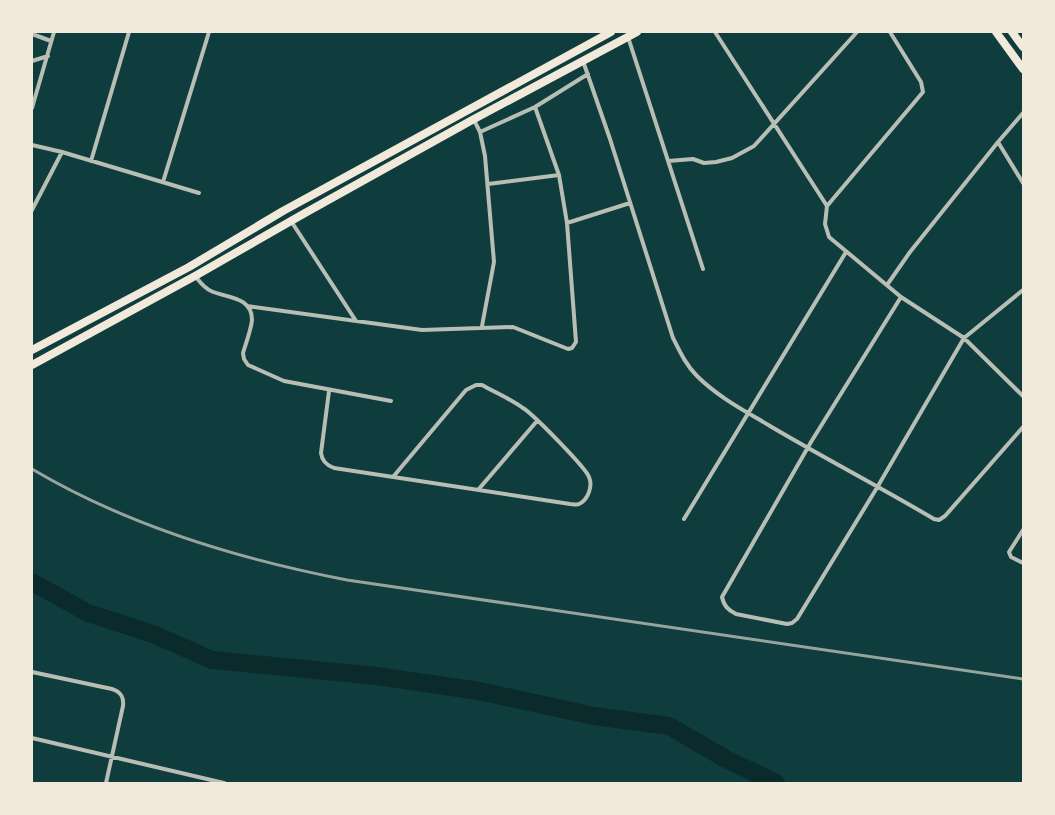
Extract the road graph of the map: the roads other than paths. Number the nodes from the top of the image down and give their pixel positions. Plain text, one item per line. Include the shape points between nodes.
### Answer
1 (54, 32) edge
2 (129, 32) edge
3 (209, 32) edge
4 (611, 32) edge
5 (637, 32) edge
6 (715, 32) edge
7 (857, 32) edge
8 (890, 32) edge
9 (996, 32) edge
10 (1012, 32) edge
11 (32, 34) edge
12 (628, 37) junction
13 (51, 41) junction
14 (1023, 48) edge
15 (48, 56) junction
16 (32, 61) edge
17 (583, 62) junction
18 (1023, 69) edge
19 (588, 74) junction
20 (535, 106) junction
21 (32, 108) edge
22 (1023, 113) edge
23 (474, 119) junction
24 (775, 124) junction
25 (480, 132) junction
26 (998, 142) junction
27 (32, 145) edge
28 (62, 152) junction
29 (91, 161) junction
30 (668, 161) junction
31 (559, 175) junction
32 (163, 182) junction
33 (1023, 183) edge
34 (488, 184) junction
35 (199, 193) dead end
36 (630, 203) junction
37 (827, 206) junction
38 (289, 209) junction
39 (32, 210) edge
40 (279, 214) junction
41 (290, 222) junction
42 (567, 223) junction
43 (846, 252) junction
44 (703, 269) dead end
45 (195, 276) junction
46 (887, 286) junction
47 (1023, 290) edge
48 (901, 296) junction
49 (247, 306) junction
50 (356, 321) junction
51 (482, 326) junction
52 (964, 338) junction
53 (32, 350) edge
54 (32, 365) edge
55 (329, 391) junction
56 (1023, 396) edge
57 (391, 401) dead end
58 (748, 412) junction
59 (537, 421) junction
60 (1023, 427) edge
61 (808, 448) junction
62 (393, 477) junction
63 (878, 486) junction
64 (478, 490) junction
65 (684, 519) dead end
66 (1023, 530) edge
67 (1023, 563) edge
68 (32, 672) edge
69 (32, 738) edge
70 (112, 757) junction
71 (106, 783) edge
72 (224, 783) edge

1 - 13 street
2 - 29 street
3 - 32 street
4 - 38 main road
5 - 12 main road
6 - 24 street
7 - 24 street
8 - 37 street via 921,82 922,92
9 - 18 main road
10 - 14 main road
11 - 13 street
12 - 17 main road
12 - 30 street
13 - 15 street
15 - 16 street
15 - 21 street
17 - 19 street
17 - 23 main road
19 - 20 street
19 - 36 street
20 - 25 street
20 - 31 street
22 - 26 street
23 - 25 street
23 - 41 main road
24 - 30 street via 754,146 732,158 704,163 693,159
24 - 37 street
25 - 34 street
26 - 33 street
26 - 46 street via 910,252
27 - 28 street
28 - 29 street
28 - 39 street
29 - 32 street
30 - 44 street
31 - 34 street
31 - 42 street
32 - 35 street
34 - 51 street via 494,262
36 - 42 street
36 - 58 street via 673,338 683,360 715,392
37 - 43 street via 826,230 829,237
38 - 40 main road
38 - 41 main road via 296,213
40 - 41 main road via 280,224
40 - 53 main road via 189,267
41 - 45 main road
41 - 50 street
42 - 51 street via 575,346 568,349 514,327
43 - 46 street
43 - 58 street
45 - 49 street via 204,287 235,298
45 - 54 main road
46 - 48 street
47 - 52 street
48 - 52 street
48 - 61 street
49 - 50 street
49 - 55 street via 252,319 243,353 248,364 284,382
50 - 51 street via 422,330
52 - 56 street
52 - 63 street
55 - 57 street
55 - 62 street via 322,459 334,468
58 - 61 street
58 - 65 street
59 - 62 street via 524,408 482,385 470,387
59 - 64 street
59 - 64 street via 590,478 589,493 585,499 579,504 570,504
60 - 63 street via 939,520
61 - 63 street
61 - 63 street via 722,597 723,604 736,614 787,624 797,619
62 - 64 street
66 - 67 street via 1009,552 1011,557
68 - 70 street via 112,689 120,693 123,697 123,706
69 - 70 street
70 - 71 street
70 - 72 street

